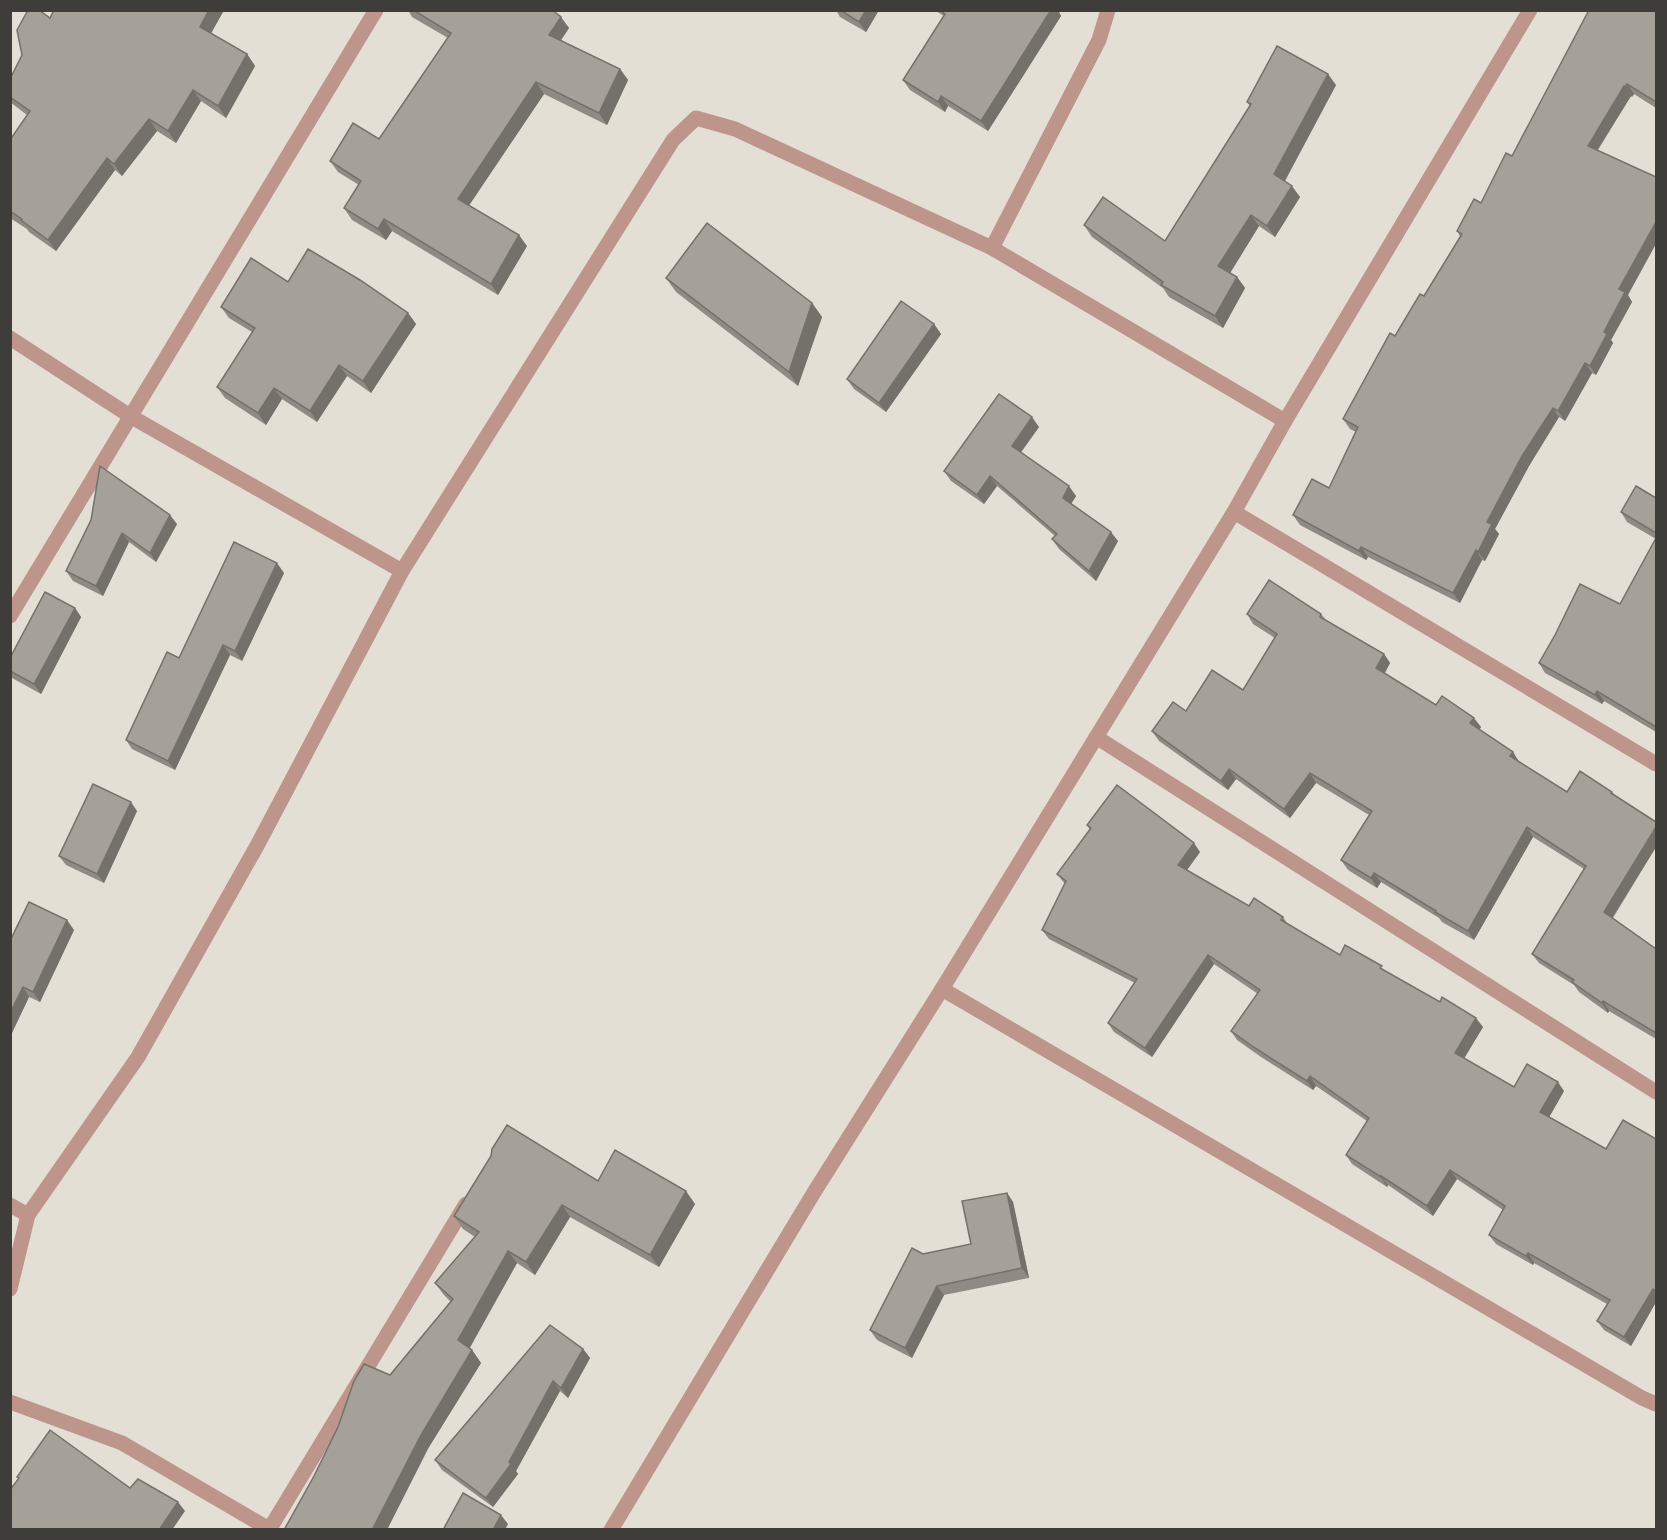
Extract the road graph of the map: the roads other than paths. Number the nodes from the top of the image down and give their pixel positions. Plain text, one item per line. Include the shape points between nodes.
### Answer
1 (376, 10) edge
2 (1108, 10) edge
3 (1530, 10) edge
4 (993, 248) junction
5 (10, 338) edge
6 (130, 416) junction
7 (1285, 421) junction
8 (1234, 512) junction
9 (402, 571) junction
10 (10, 616) edge
11 (1096, 738) junction
12 (1656, 764) edge
13 (942, 989) junction
14 (1656, 1092) edge
15 (472, 1194) edge
16 (10, 1204) edge
17 (28, 1215) junction
18 (10, 1289) edge
19 (10, 1402) edge
20 (1656, 1404) edge
21 (269, 1529) edge
22 (611, 1530) edge

1 - 6 street
2 - 4 street via 1099,40
3 - 7 street
4 - 7 street
4 - 9 street via 735,129 696,118 673,140
5 - 6 street
6 - 9 street
6 - 10 street
7 - 8 street
8 - 11 street
8 - 12 street
9 - 17 street via 258,844 138,1057
11 - 13 street
11 - 14 street
13 - 20 street
13 - 22 street via 813,1194
15 - 21 street
16 - 17 street
17 - 18 street
19 - 21 street via 122,1443

